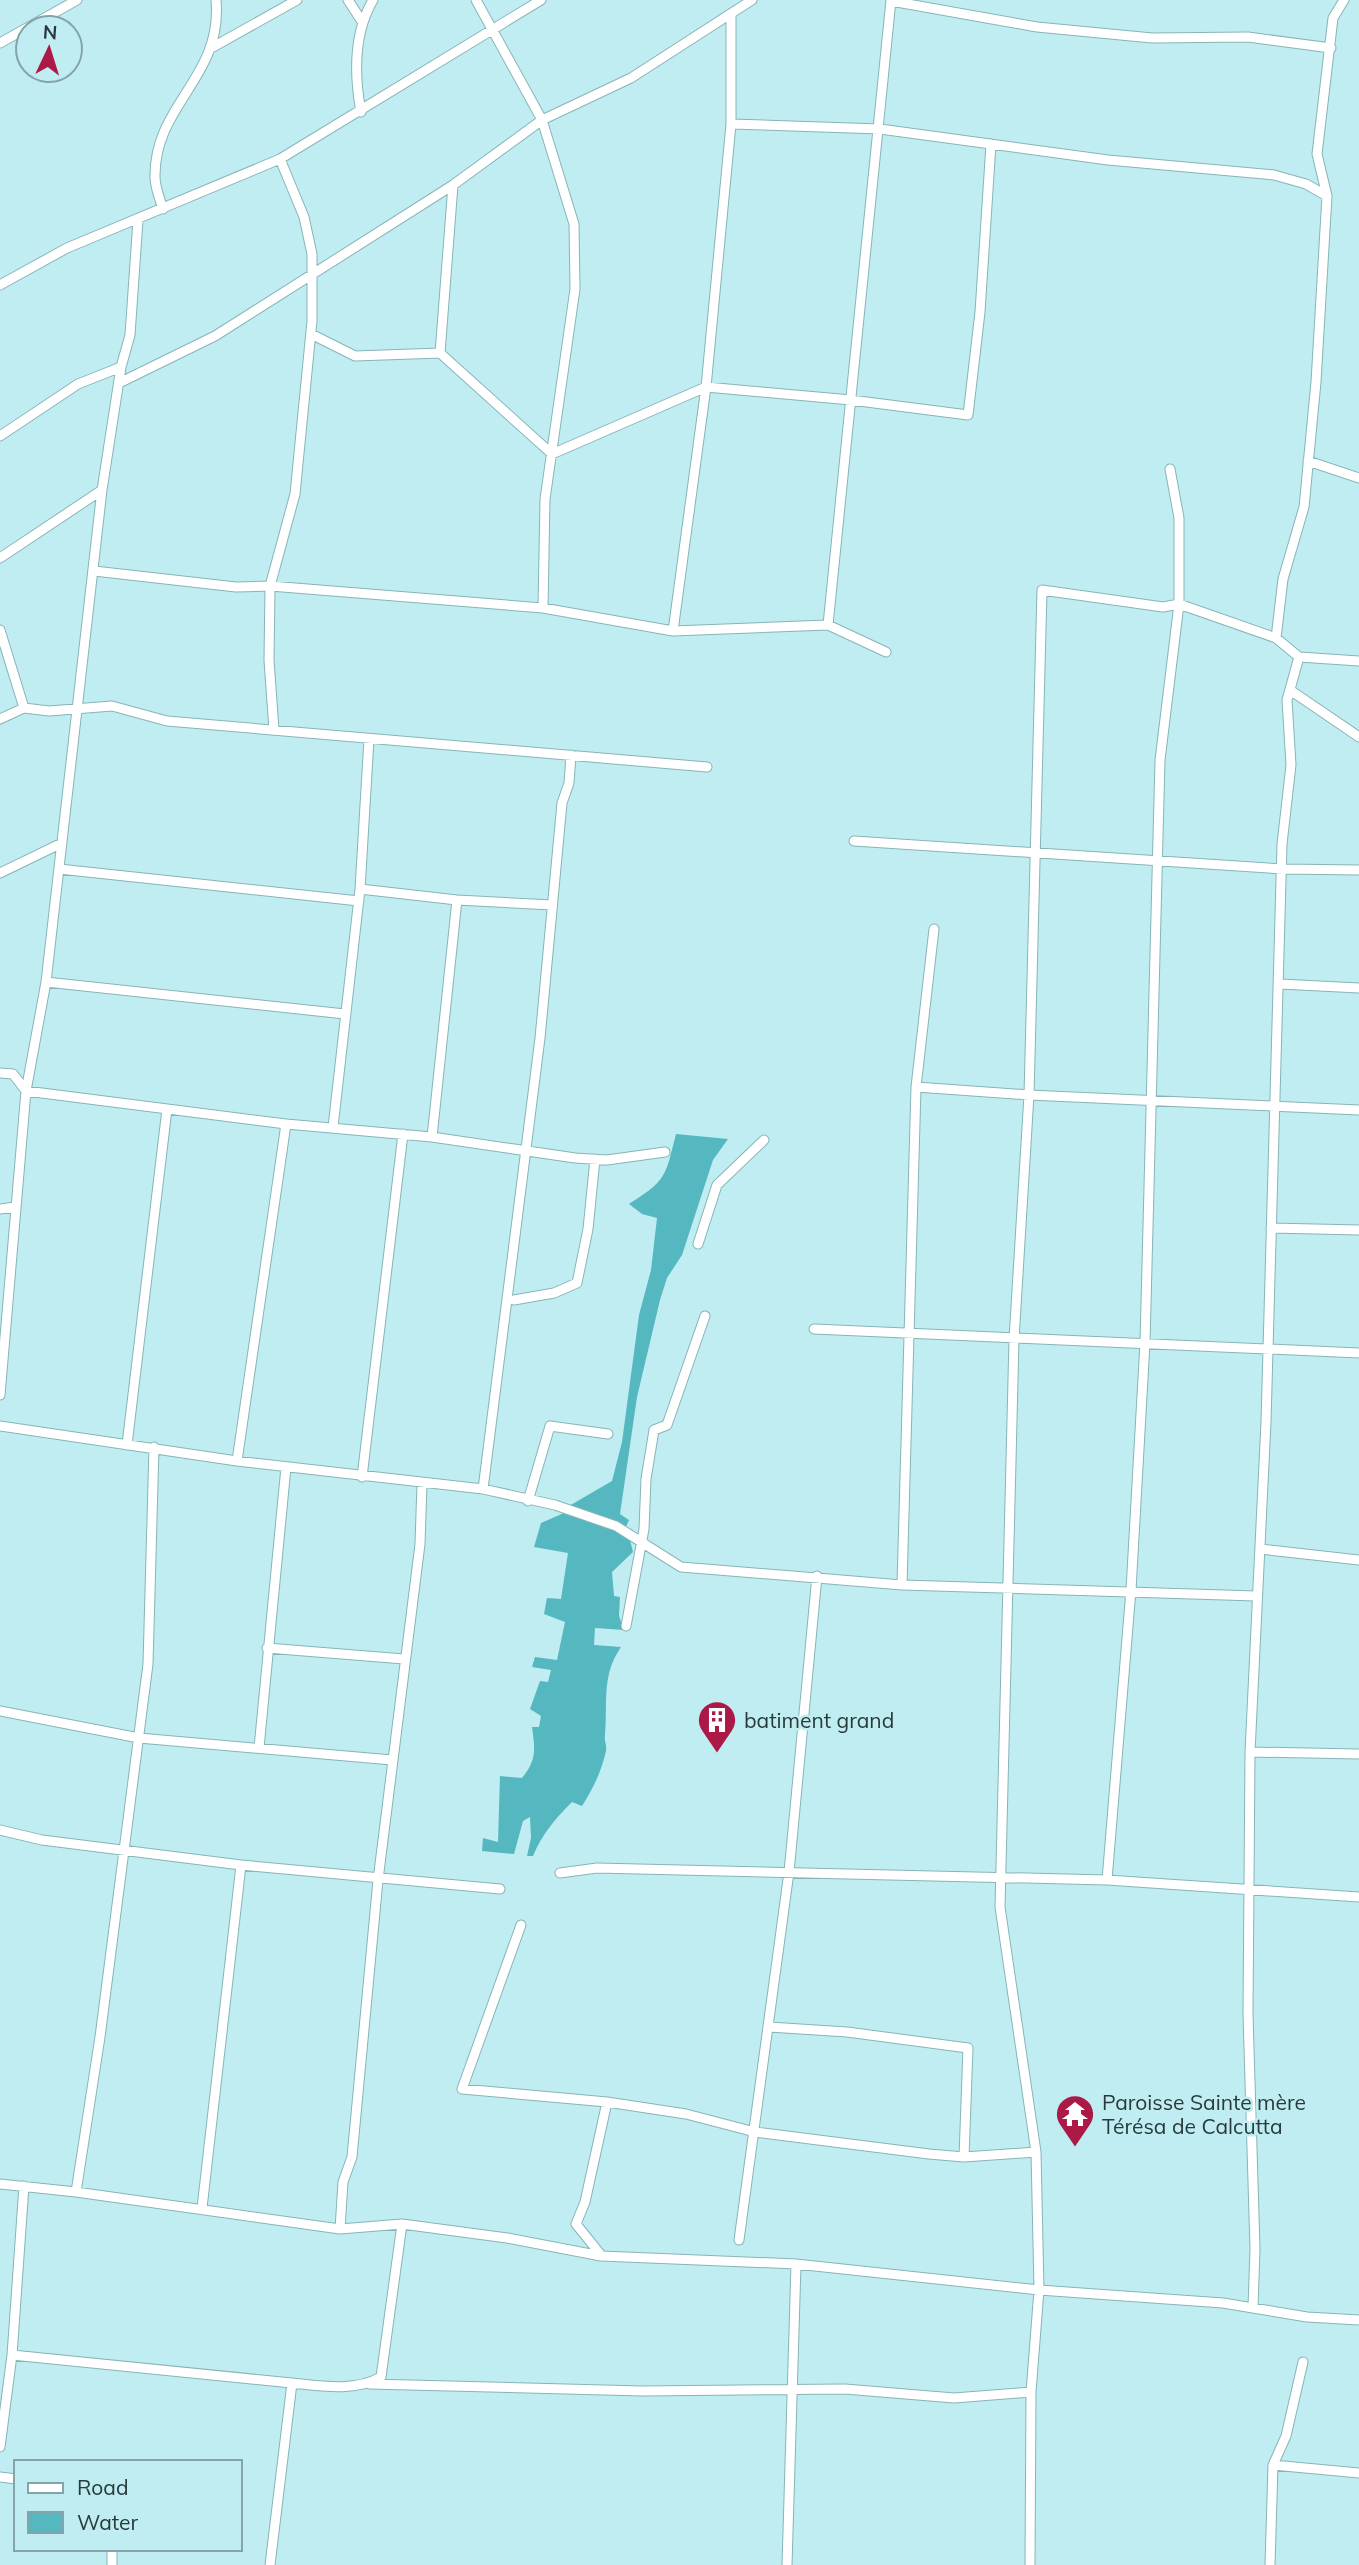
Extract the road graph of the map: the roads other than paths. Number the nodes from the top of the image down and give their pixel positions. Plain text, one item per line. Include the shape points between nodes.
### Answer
1 (77, 0) edge
2 (216, 0) edge
3 (297, 0) edge
4 (348, 0) edge
5 (373, 0) edge
6 (476, 0) edge
7 (541, 0) edge
8 (752, 0) edge
9 (1345, 0) edge
10 (891, 1) edge
11 (731, 13) junction
12 (361, 20) junction
13 (494, 31) junction
14 (0, 43) edge
15 (213, 47) junction
16 (1332, 48) junction
17 (361, 112) junction
18 (542, 120) junction
19 (731, 124) junction
20 (880, 129) junction
21 (991, 144) junction
22 (280, 159) junction
23 (453, 185) junction
24 (1327, 196) junction
25 (163, 209) junction
26 (138, 220) junction
27 (311, 277) junction
28 (0, 285) edge
29 (312, 334) junction
30 (440, 353) junction
31 (121, 367) junction
32 (119, 383) junction
33 (706, 387) junction
34 (851, 400) junction
35 (0, 436) edge
36 (552, 454) junction
37 (1308, 461) junction
38 (1170, 469) dead end
39 (1359, 478) edge
40 (102, 490) junction
41 (0, 558) edge
42 (94, 571) junction
43 (270, 586) junction
44 (1179, 604) junction
45 (543, 608) junction
46 (828, 625) junction
47 (0, 630) edge
48 (673, 631) junction
49 (1276, 638) junction
50 (886, 652) dead end
51 (1299, 657) junction
52 (1359, 661) edge
53 (1290, 690) junction
54 (24, 708) junction
55 (76, 708) junction
56 (0, 719) edge
57 (274, 730) junction
58 (1359, 737) edge
59 (369, 739) junction
60 (572, 755) junction
61 (707, 767) dead end
62 (854, 841) dead end
63 (62, 843) junction
64 (1034, 853) junction
65 (1160, 862) junction
66 (60, 869) junction
67 (1283, 869) junction
68 (1359, 870) edge
69 (0, 873) edge
70 (360, 889) junction
71 (457, 900) junction
72 (359, 901) junction
73 (552, 905) junction
74 (934, 929) dead end
75 (47, 982) junction
76 (1280, 984) junction
77 (1359, 988) edge
78 (345, 1014) junction
79 (0, 1073) edge
80 (916, 1087) junction
81 (26, 1091) junction
82 (1029, 1095) junction
83 (1152, 1100) junction
84 (1274, 1105) junction
85 (167, 1109) junction
86 (1359, 1110) edge
87 (286, 1124) junction
88 (333, 1127) junction
89 (403, 1134) junction
90 (432, 1137) junction
91 (764, 1140) dead end
92 (665, 1152) dead end
93 (526, 1153) junction
94 (595, 1160) junction
95 (15, 1207) junction
96 (0, 1209) edge
97 (1271, 1228) junction
98 (1359, 1230) edge
99 (698, 1244) dead end
100 (514, 1300) dead end
101 (705, 1316) dead end
102 (814, 1329) dead end
103 (911, 1334) junction
104 (1014, 1339) junction
105 (1145, 1343) junction
106 (1266, 1349) junction
107 (1359, 1353) edge
108 (0, 1395) edge
109 (0, 1426) edge
110 (608, 1434) dead end
111 (127, 1445) junction
112 (154, 1447) junction
113 (237, 1461) junction
114 (286, 1467) junction
115 (362, 1477) junction
116 (422, 1484) junction
117 (483, 1489) junction
118 (528, 1500) junction
119 (642, 1542) junction
120 (1260, 1549) junction
121 (1359, 1560) edge
122 (817, 1576) junction
123 (902, 1585) junction
124 (1010, 1587) junction
125 (1131, 1590) junction
126 (1256, 1596) junction
127 (626, 1626) dead end
128 (267, 1648) junction
129 (404, 1659) junction
130 (0, 1711) edge
131 (139, 1738) junction
132 (259, 1748) junction
133 (1250, 1752) junction
134 (1359, 1754) edge
135 (392, 1760) junction
136 (0, 1830) edge
137 (124, 1850) junction
138 (241, 1865) junction
139 (789, 1872) junction
140 (560, 1873) dead end
141 (1001, 1877) junction
142 (378, 1880) junction
143 (1107, 1880) junction
144 (500, 1889) dead end
145 (1248, 1889) junction
146 (1359, 1897) edge
147 (521, 1925) dead end
148 (769, 2027) junction
149 (607, 2102) junction
150 (755, 2133) junction
151 (1036, 2152) junction
152 (964, 2157) junction
153 (0, 2184) edge
154 (24, 2186) junction
155 (76, 2192) junction
156 (202, 2208) junction
157 (402, 2224) junction
158 (340, 2229) junction
159 (739, 2240) dead end
160 (601, 2256) junction
161 (796, 2264) junction
162 (1039, 2290) junction
163 (1253, 2306) junction
164 (1359, 2320) edge
165 (12, 2355) junction
166 (1303, 2362) dead end
167 (292, 2383) junction
168 (369, 2384) junction
169 (792, 2388) junction
170 (1031, 2392) junction
171 (0, 2446) edge
172 (1273, 2465) junction
173 (1359, 2473) edge
174 (270, 2565) edge
175 (787, 2565) edge
176 (1030, 2565) edge
177 (1270, 2565) edge

1 - 14 street
2 - 15 street
3 - 15 street
4 - 12 street
5 - 12 street
6 - 13 street
7 - 13 street
8 - 11 street
9 - 16 street via 1333,18
10 - 16 street via 1037,27 1152,38 1248,37
10 - 20 street
11 - 18 street via 631,78
11 - 19 street
12 - 17 street via 357,56
13 - 17 street
13 - 18 street
15 - 25 street via 165,125 155,181
16 - 24 street via 1317,154
17 - 22 street
18 - 23 street
18 - 36 street via 574,224 575,289
19 - 20 street
19 - 33 street
20 - 21 street
20 - 34 street
21 - 24 street via 1274,175
21 - 34 street via 968,415
22 - 25 street
22 - 27 street via 304,218 312,254
23 - 27 street
23 - 30 street
24 - 37 street
25 - 26 street
26 - 28 street via 67,248
26 - 31 street via 130,335
27 - 29 street
27 - 32 street via 215,336
29 - 30 street via 355,356
29 - 43 street via 295,494
30 - 36 street
31 - 32 street
31 - 35 street via 78,384
32 - 40 street
33 - 34 street
33 - 36 street
33 - 48 street
34 - 46 street
36 - 45 street via 545,499
37 - 39 street
37 - 49 street via 1304,507 1283,579
38 - 44 street via 1179,518
40 - 41 street
40 - 42 street
42 - 43 street via 236,587
42 - 55 street
43 - 45 street
43 - 57 street
44 - 49 street
44 - 64 street via 1163,607 1042,590
44 - 65 street via 1160,760
45 - 48 street
46 - 48 street
46 - 50 street
47 - 54 street
49 - 51 street
51 - 52 street
51 - 53 street
53 - 58 street
53 - 67 street via 1291,765
54 - 55 street
54 - 56 street
55 - 57 street via 111,706 167,721
55 - 63 street
57 - 59 street
59 - 60 street
59 - 70 street
60 - 61 street
60 - 73 street via 562,803
62 - 64 street
63 - 66 street
63 - 69 street
64 - 65 street
64 - 82 street
65 - 67 street
65 - 83 street
66 - 72 street
66 - 75 street
67 - 68 street
67 - 76 street
70 - 71 street
70 - 72 street
71 - 73 street
71 - 90 street
72 - 78 street
73 - 93 street
74 - 80 street
75 - 78 street
75 - 81 street
76 - 77 street
76 - 84 street
78 - 88 street
79 - 81 street via 13,1074
80 - 82 street
80 - 103 street
81 - 85 street
81 - 95 street
82 - 83 street
82 - 104 street
83 - 84 street
83 - 105 street
84 - 86 street
84 - 97 street
85 - 87 street
85 - 111 street
87 - 88 street
87 - 113 street
88 - 89 street
89 - 90 street
89 - 115 street
90 - 93 street
91 - 99 street via 717,1185
92 - 94 street
93 - 94 street
93 - 117 street
94 - 100 street via 577,1283 554,1293
95 - 96 street
95 - 108 street
97 - 98 street
97 - 106 street
101 - 119 street via 667,1425 653,1430
102 - 103 street
103 - 104 street
103 - 123 street
104 - 105 street
104 - 124 street
105 - 106 street
105 - 125 street
106 - 107 street
106 - 120 street
109 - 111 street
110 - 118 street via 550,1426
111 - 112 street
112 - 113 street
112 - 131 street via 148,1653
113 - 114 street
114 - 115 street
114 - 128 street
115 - 116 street
116 - 117 street
116 - 129 street via 420,1544
117 - 118 street
118 - 119 street via 589,1516
119 - 122 street via 681,1567
119 - 127 street
120 - 121 street
120 - 126 street
122 - 123 street
122 - 139 street
123 - 124 street
124 - 125 street
124 - 141 street
125 - 126 street
125 - 143 street
126 - 133 street
128 - 129 street
128 - 132 street
129 - 135 street
130 - 131 street
131 - 132 street
131 - 137 street
132 - 135 street
133 - 134 street
133 - 145 street
135 - 142 street
136 - 137 street
137 - 138 street
137 - 155 street
138 - 142 street
138 - 156 street
139 - 140 street via 597,1868
139 - 141 street
139 - 148 street
141 - 143 street
141 - 151 street via 1000,1907
142 - 144 street
142 - 158 street via 352,2157 343,2182
143 - 145 street
145 - 146 street
145 - 163 street
147 - 149 street via 462,2089
148 - 150 street
148 - 152 street via 968,2048
149 - 150 street via 686,2114
149 - 160 street via 585,2203 576,2224
150 - 152 street
150 - 159 street
151 - 152 street
151 - 162 street
153 - 154 street
154 - 155 street
154 - 165 street
155 - 156 street
156 - 158 street
157 - 158 street
157 - 160 street
157 - 168 street via 381,2377
160 - 161 street
161 - 162 street
161 - 169 street
162 - 163 street
162 - 170 street
163 - 164 street via 1307,2317
165 - 167 street
165 - 171 street
166 - 172 street via 1286,2436
167 - 168 street
167 - 174 street
168 - 169 street
169 - 170 street via 954,2398
169 - 175 street
170 - 176 street
172 - 173 street
172 - 177 street

